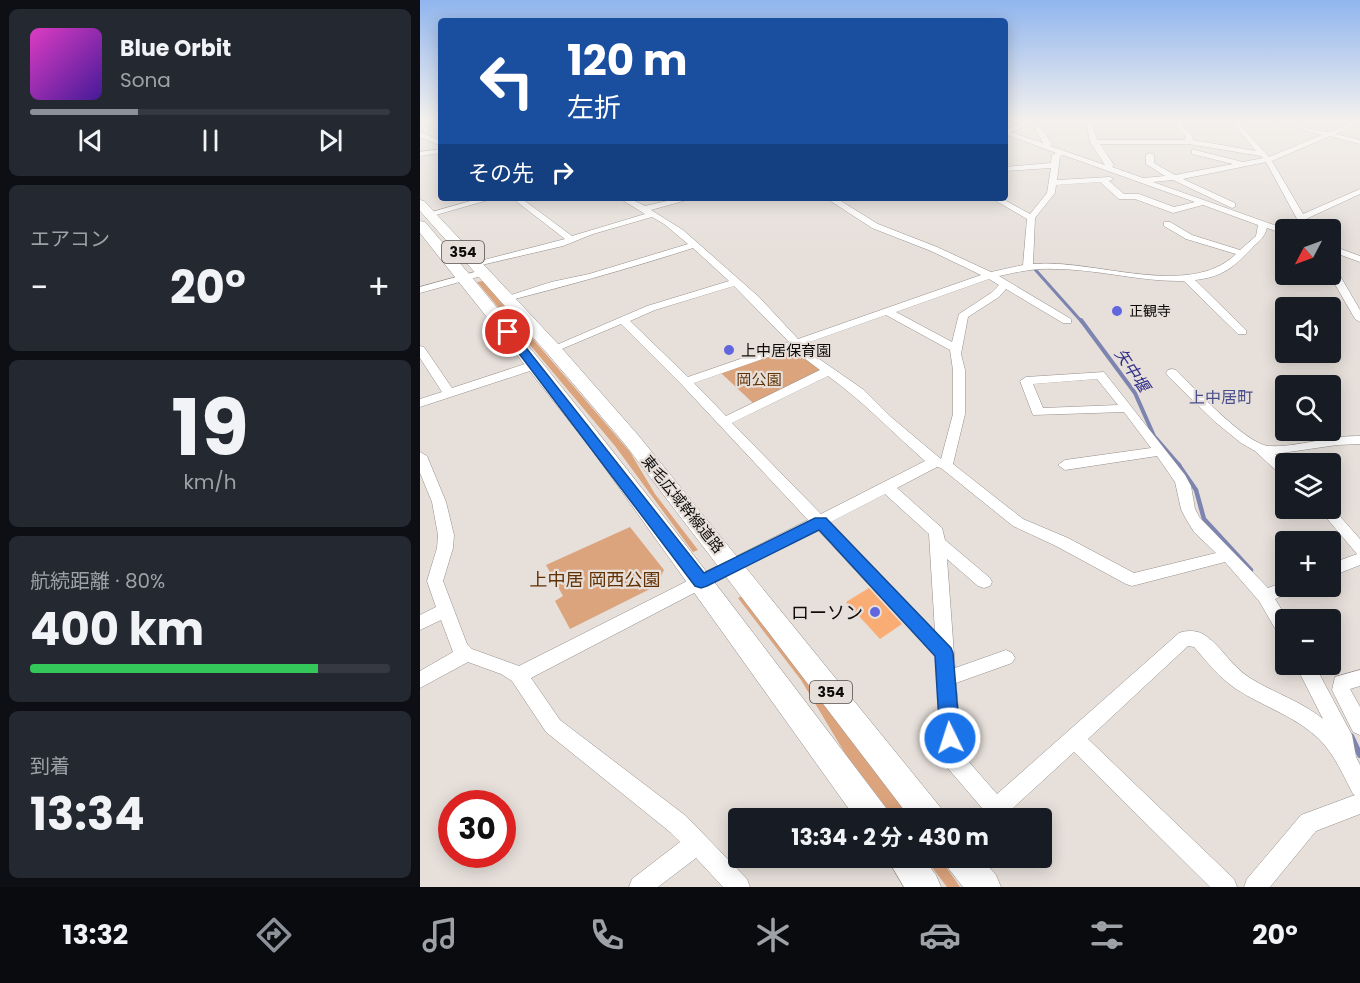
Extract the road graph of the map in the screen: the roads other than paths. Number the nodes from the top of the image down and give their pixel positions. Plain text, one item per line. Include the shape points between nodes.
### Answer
1 (1088, 162) edge
2 (1108, 162) edge
3 (1150, 162) edge
4 (1235, 162) edge
5 (1247, 162) edge
6 (1268, 162) edge
7 (1242, 164) junction
8 (1054, 165) joint
9 (1104, 168) junction
10 (1008, 169) edge
11 (1128, 177) junction
12 (1173, 177) junction
13 (1102, 180) junction
14 (1141, 181) junction
15 (1052, 183) junction
16 (1360, 191) edge
17 (477, 201) edge
18 (520, 201) edge
19 (629, 201) edge
20 (665, 201) edge
21 (835, 201) edge
22 (1000, 201) edge
23 (1202, 203) junction
24 (648, 211) junction
25 (423, 214) edge
26 (1233, 214) junction
27 (1030, 218) junction
28 (1301, 218) joint
29 (1167, 224) dead end
30 (1263, 224) junction
31 (1275, 228) edge
32 (1260, 237) junction
33 (571, 239) junction
34 (1275, 239) edge
35 (694, 246) junction
36 (1341, 252) edge
37 (1241, 254) junction
38 (1360, 259) edge
39 (1028, 266) junction
40 (473, 271) junction
41 (990, 275) junction
42 (1186, 277) junction
43 (736, 282) junction
44 (1005, 284) junction
45 (1340, 285) edge
46 (420, 290) edge
47 (507, 298) junction
48 (886, 311) junction
49 (1360, 319) edge
50 (623, 320) junction
51 (1067, 321) dead end
52 (1242, 332) dead end
53 (797, 341) junction
54 (955, 348) junction
55 (420, 349) edge
56 (553, 349) junction
57 (535, 365) junction
58 (828, 371) junction
59 (1172, 373) dead end
60 (686, 382) junction
61 (449, 393) junction
62 (420, 403) edge
63 (1126, 408) junction
64 (723, 422) junction
65 (1360, 440) edge
66 (1261, 449) junction
67 (1160, 451) junction
68 (420, 456) edge
69 (1275, 462) edge
70 (941, 463) junction
71 (1065, 465) dead end
72 (888, 488) junction
73 (1334, 519) edge
74 (820, 522) junction
75 (938, 542) junction
76 (1360, 549) edge
77 (1228, 555) junction
78 (1360, 559) edge
79 (733, 566) junction
80 (1341, 567) edge
81 (701, 582) junction
82 (984, 582) dead end
83 (1275, 592) edge
84 (446, 610) junction
85 (420, 623) edge
86 (944, 653) junction
87 (466, 654) junction
88 (1006, 658) dead end
89 (519, 675) junction
90 (1310, 675) edge
91 (1360, 678) edge
92 (946, 679) junction
93 (420, 680) edge
94 (1360, 726) edge
95 (1072, 738) junction
96 (1356, 773) edge
97 (1360, 804) edge
98 (867, 808) edge
99 (921, 808) edge
100 (987, 808) edge
101 (997, 808) edge
102 (697, 843) junction
103 (968, 868) edge
104 (640, 887) edge
105 (739, 887) edge
106 (984, 887) edge
107 (1226, 887) edge
108 (1255, 887) edge

1 - 9 street
2 - 9 street via 1110,165
3 - 12 street
4 - 7 street
5 - 7 street
6 - 28 street
7 - 12 street
8 - 10 street
8 - 15 street
9 - 11 street
11 - 13 street
11 - 14 street
12 - 14 street
12 - 26 street via 1234,206 1238,210
13 - 15 street
13 - 23 street via 1122,197 1136,196 1173,210
14 - 23 street
15 - 27 street via 1051,193
16 - 28 street
17 - 25 street
18 - 33 street
19 - 24 street
20 - 24 street
21 - 41 street via 874,226
22 - 27 street
23 - 26 street
24 - 33 street
24 - 35 street
25 - 40 highway, 東毛広域幹線道路 / 354
26 - 30 street
27 - 39 street
29 - 37 street via 1200,242
30 - 31 street
30 - 32 street
32 - 34 street
32 - 37 street
33 - 40 street
35 - 43 street
35 - 47 street
36 - 38 street
37 - 42 street via 1218,272
39 - 41 street
39 - 42 street
40 - 46 street
40 - 47 highway, 東毛広域幹線道路 / 354
40 - 57 highway, 東毛広域幹線道路 / 354
41 - 44 street
41 - 48 street
42 - 52 street
43 - 50 street
43 - 53 street
44 - 51 street
44 - 54 street via 963,316
45 - 49 street
47 - 56 highway, 東毛広域幹線道路 / 354
48 - 53 street
48 - 54 street
50 - 56 street
50 - 60 street
53 - 58 street via 808,356
53 - 60 street
54 - 70 street via 960,370 959,414 956,436
55 - 61 street
56 - 79 highway, 東毛広域幹線道路 / 354
57 - 61 street
57 - 81 highway, 東毛広域幹線道路 / 354
58 - 64 street
58 - 70 street via 860,393 886,420
59 - 66 street via 1239,435
60 - 64 street
61 - 62 street
63 - 63 street via 1100,375 1026,381 1038,412
63 - 67 street
64 - 74 street
65 - 66 street
66 - 69 street
67 - 71 street
67 - 77 street via 1181,480 1196,523
68 - 84 street via 439,502 446,534 435,581
70 - 72 street
70 - 77 street via 1033,532 1060,541 1132,580
72 - 74 street
72 - 75 street via 937,532
73 - 76 street
74 - 79 street
74 - 86 street
75 - 82 street
75 - 86 street
77 - 83 street
78 - 80 street
79 - 81 street
79 - 99 highway, 東毛広域幹線道路 / 354
81 - 89 street
81 - 98 highway, 東毛広域幹線道路 / 354
84 - 85 street
84 - 87 street
86 - 92 street
87 - 89 street
87 - 93 street
88 - 92 street
89 - 102 street via 553,726 636,789
90 - 96 street via 1342,735
91 - 94 street via 1342,683 1341,690
92 - 100 street via 952,758
95 - 96 street via 1185,638 1199,640 1225,670 1244,684 1303,714 1327,734
95 - 101 street
95 - 107 street
97 - 108 street via 1309,823
102 - 104 street
102 - 105 street
103 - 106 highway

